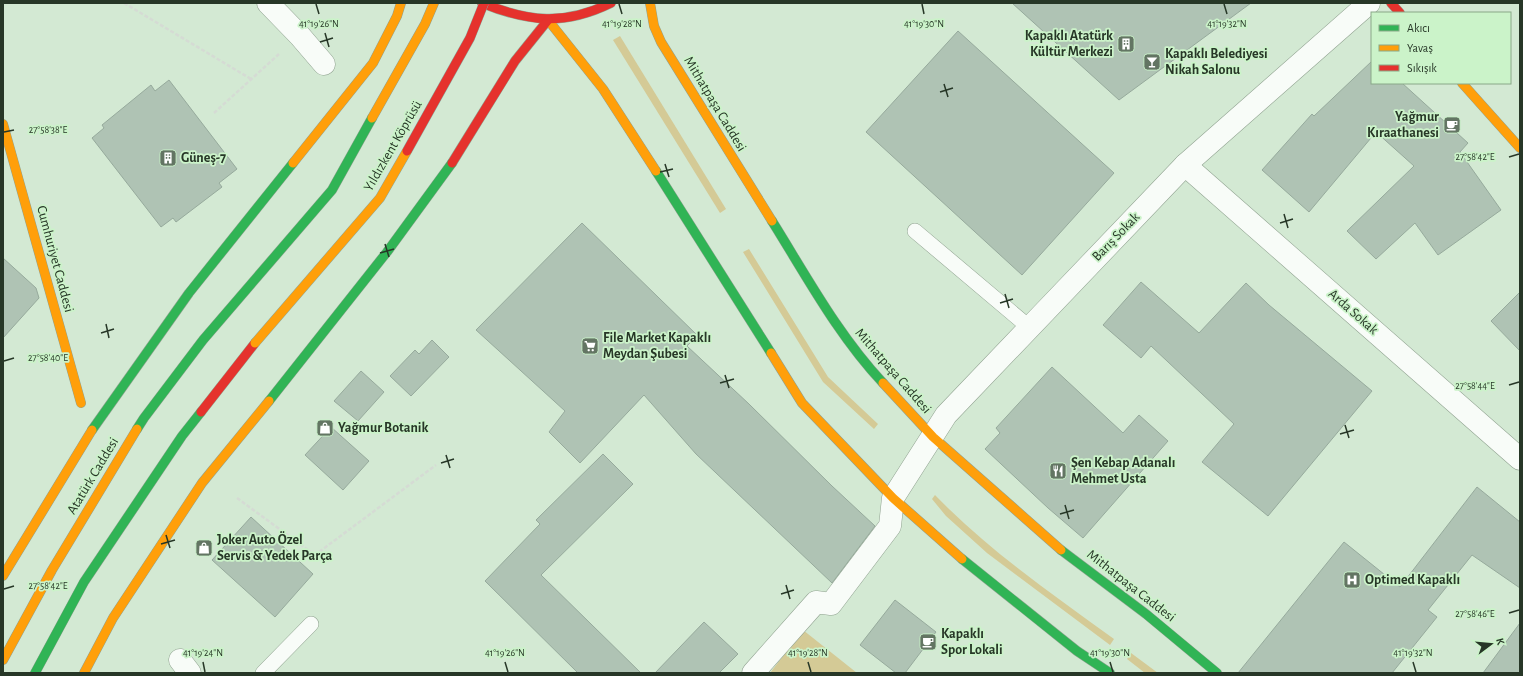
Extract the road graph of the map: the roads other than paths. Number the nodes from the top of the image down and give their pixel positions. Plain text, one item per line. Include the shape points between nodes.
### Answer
1 (268, 3) edge
2 (401, 3) edge
3 (434, 3) edge
4 (483, 3) edge
5 (611, 3) edge
6 (650, 3) edge
7 (1369, 3) edge
8 (1391, 3) edge
9 (1399, 12) edge
10 (548, 20) junction
11 (324, 64) dead end
12 (1463, 84) edge
13 (3, 124) edge
14 (1520, 148) edge
15 (1185, 165) junction
16 (915, 231) dead end
17 (1030, 328) junction
18 (81, 403) dead end
19 (933, 437) junction
20 (1520, 459) edge
21 (893, 498) junction
22 (3, 576) edge
23 (311, 624) dead end
24 (3, 660) edge
25 (35, 673) edge
26 (84, 673) edge
27 (263, 673) edge
28 (753, 673) edge
29 (1110, 673) edge
30 (1217, 673) edge

1 - 11 street
2 - 22 main road via 373,63 188,293 100,417
3 - 24 main road, Atatürk Caddesi via 425,24 332,190 203,340 144,418 52,570
4 - 10 main road via 500,12
4 - 25 main road, Yıldızkent Köprüsü, bridge via 470,38 380,198 255,343 182,436 88,576
5 - 10 main road via 576,16
6 - 19 main road, Mithatpaşa Caddesi via 657,35 845,338 865,364
7 - 15 street, Barış Sokak
8 - 9 main road
10 - 21 main road via 603,89 629,128 802,403
10 - 26 main road via 515,61 456,157 387,252 202,483 113,618
12 - 14 main road
13 - 18 main road, Cumhuriyet Caddesi
15 - 17 street, Barış Sokak
15 - 20 street, Arda Sokak
16 - 17 lane
17 - 19 street, Barış Sokak via 946,415
19 - 21 street, Barış Sokak
19 - 30 main road, Mithatpaşa Caddesi via 1057,547 1146,614
21 - 28 street via 890,526 831,604 816,602
21 - 29 main road via 973,568 1077,652
23 - 27 lane

